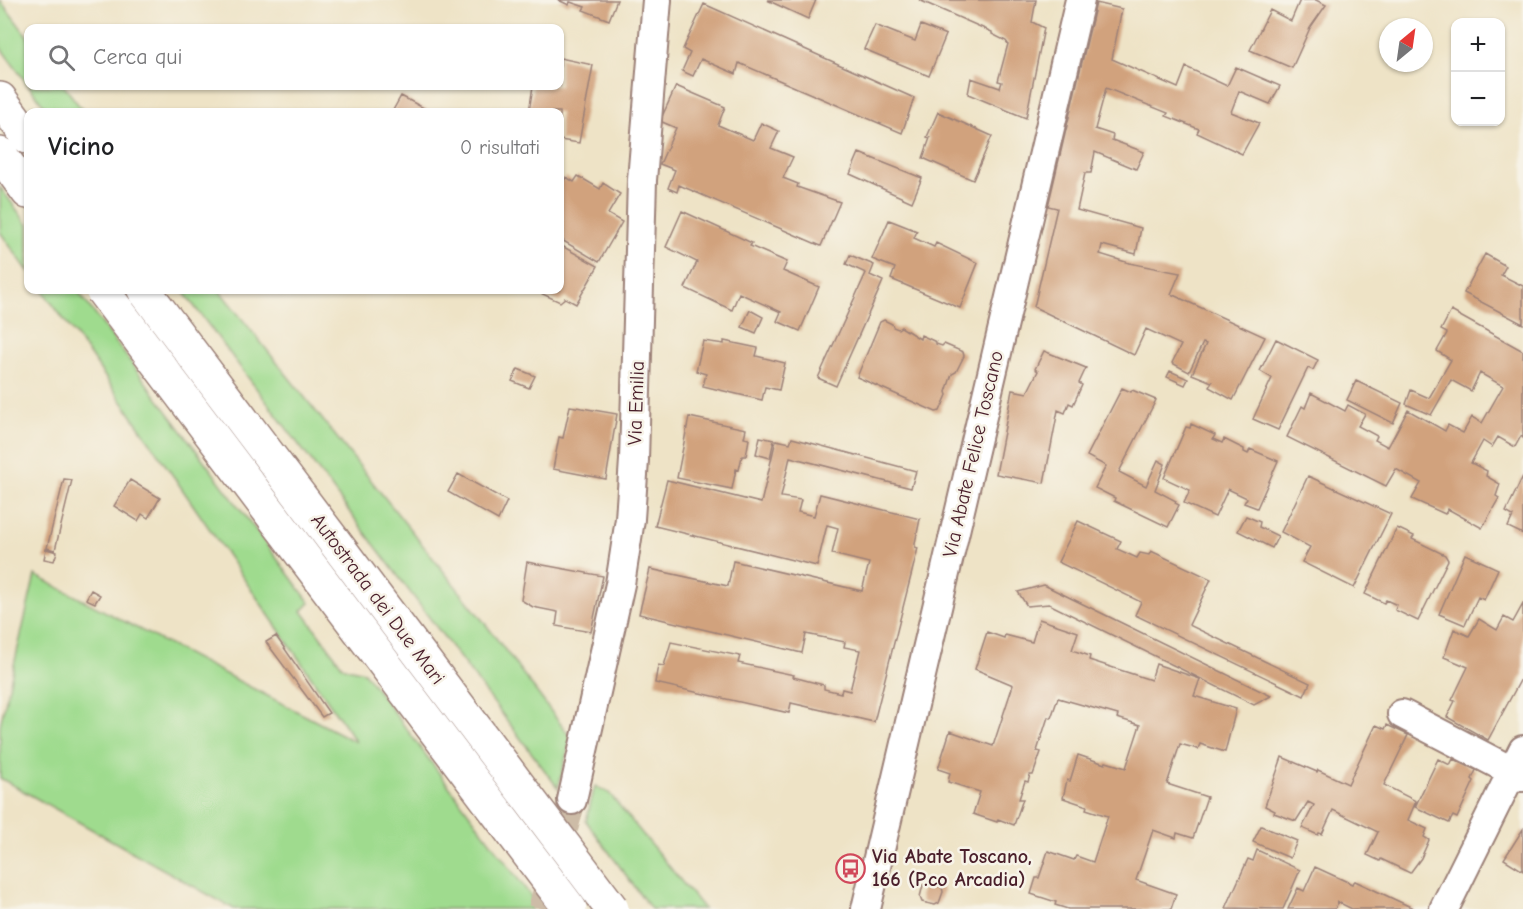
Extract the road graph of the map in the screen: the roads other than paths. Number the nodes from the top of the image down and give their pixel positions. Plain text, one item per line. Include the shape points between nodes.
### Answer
1 (657, 0) edge
2 (1080, 0) edge
3 (0, 99) edge
4 (24, 132) edge
5 (0, 154) edge
6 (24, 187) edge
7 (105, 294) edge
8 (147, 294) edge
9 (1402, 714) dead end
10 (1520, 766) edge
11 (572, 800) tunnel mouth
12 (570, 909) edge
13 (612, 909) edge
14 (866, 909) edge
15 (1444, 909) edge

1 - 11 street, Via Emilia via 642,180 630,519 620,584
2 - 14 street, Via Abate Felice Toscano
3 - 4 highway
5 - 6 highway
7 - 12 highway, Autostrada dei Due Mari, bridge
8 - 13 highway, Autostrada dei Due Mari, bridge
9 - 10 street
10 - 15 street

